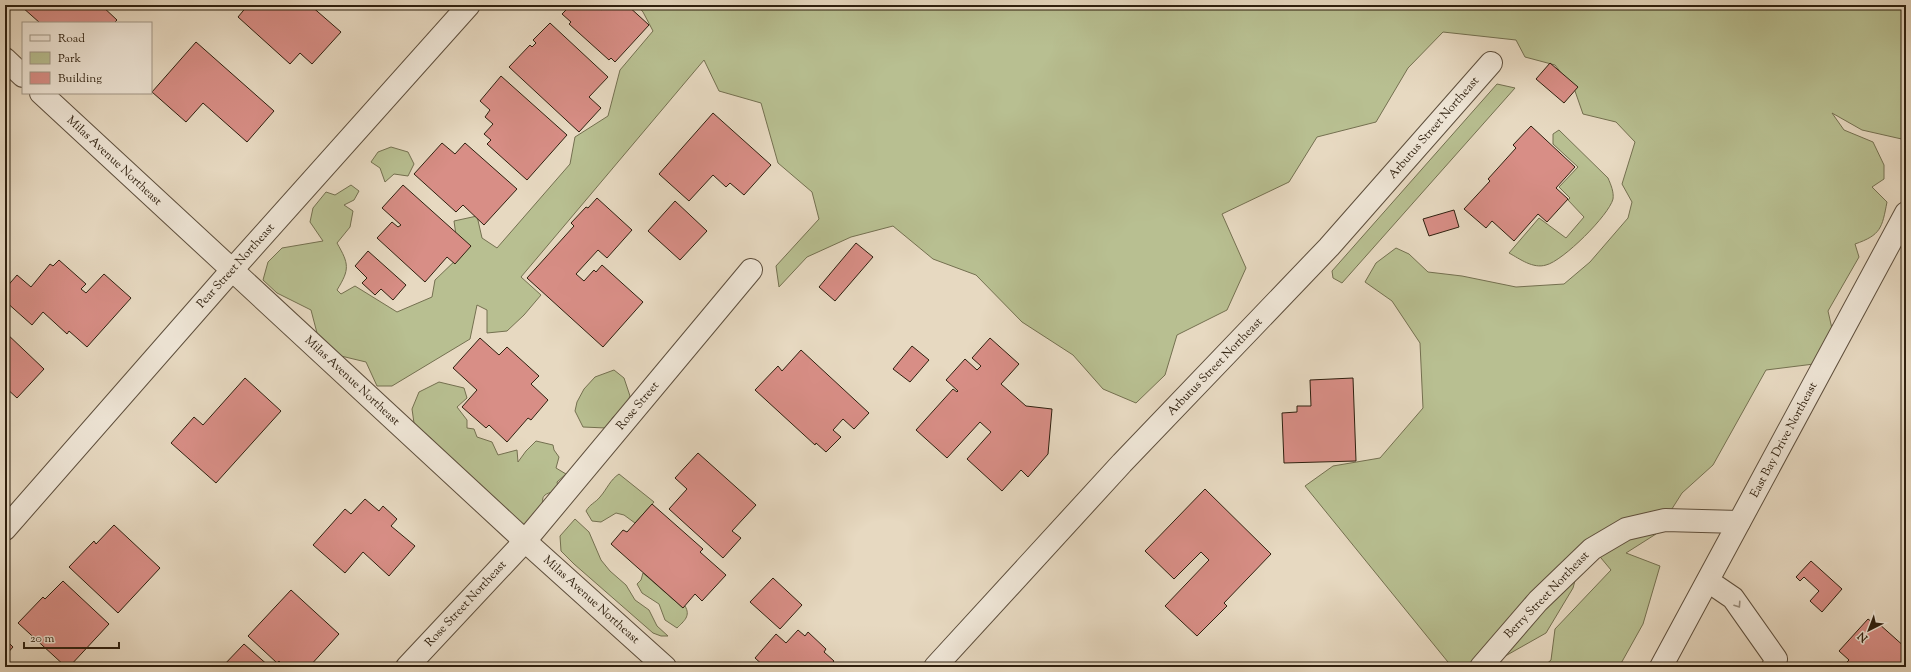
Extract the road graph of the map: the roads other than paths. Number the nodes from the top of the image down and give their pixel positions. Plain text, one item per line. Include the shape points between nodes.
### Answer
1 (469, 5) edge
2 (5, 59) edge
3 (1491, 63) dead end
4 (22, 75) edge
5 (42, 94) edge
6 (1906, 213) edge
7 (232, 270) junction
8 (751, 270) dead end
9 (1739, 522) junction
10 (5, 529) edge
11 (525, 541) junction
12 (1708, 581) junction
13 (407, 667) edge
14 (665, 667) edge
15 (935, 667) edge
16 (1480, 667) edge
17 (1661, 667) edge
18 (1773, 667) edge

1 - 7 street, Pear Street Northeast
2 - 4 street
3 - 15 street, Arbutus Street Northeast via 1329,247 1122,464
5 - 7 street, Milas Avenue Northeast
6 - 9 street, East Bay Drive Northeast
7 - 10 street, Pear Street Northeast
7 - 11 street, Milas Avenue Northeast
8 - 11 street, Rose Street
9 - 12 street, East Bay Drive Northeast
9 - 16 street, Berry Street Northeast via 1665,520 1626,528 1592,549 1538,601
11 - 13 street, Rose Street Northeast
11 - 14 street, Milas Avenue Northeast
12 - 17 street, East Bay Drive Northeast
12 -> 18 street via 1733,598 1776,659

